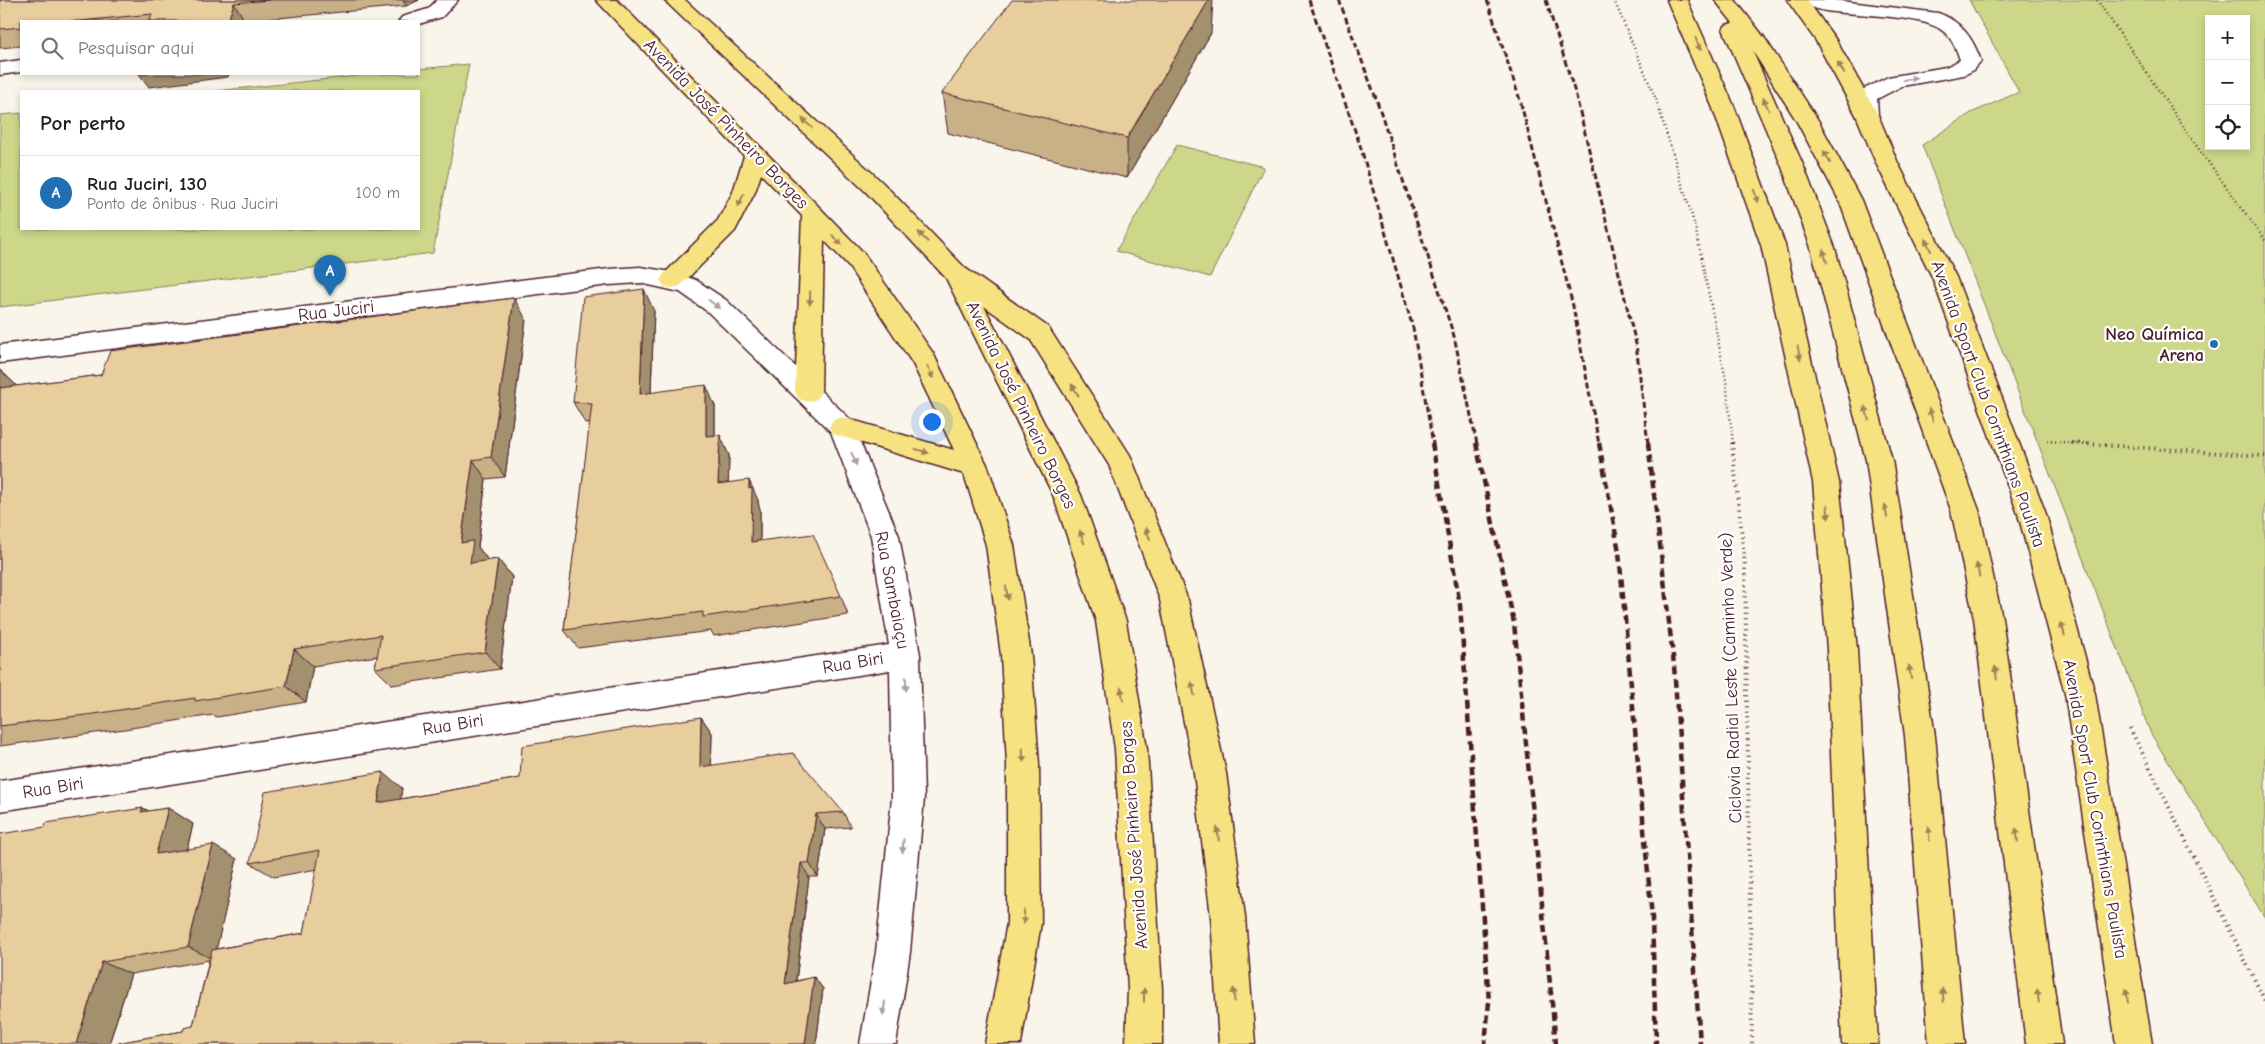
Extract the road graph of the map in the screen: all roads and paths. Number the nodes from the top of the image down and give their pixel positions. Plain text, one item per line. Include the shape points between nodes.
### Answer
1 (448, 0) edge
2 (606, 0) edge
3 (674, 0) edge
4 (1614, 0) edge
5 (1678, 0) edge
6 (1720, 0) edge
7 (1725, 0) edge
8 (1797, 0) edge
9 (1814, 0) edge
10 (2097, 0) edge
11 (412, 20) edge
12 (20, 66) edge
13 (0, 69) edge
14 (1867, 115) junction
15 (756, 154) junction
16 (813, 215) junction
17 (2265, 240) edge
18 (956, 273) junction
19 (672, 280) junction
20 (0, 354) edge
21 (808, 392) junction
22 (842, 427) junction
23 (2004, 438) junction
24 (2265, 456) edge
25 (975, 467) junction
26 (906, 655) junction
27 (0, 796) edge
28 (878, 1044) edge
29 (1003, 1044) edge
30 (1144, 1044) edge
31 (1237, 1044) edge
32 (1752, 1044) edge
33 (1860, 1044) edge
34 (1947, 1044) edge
35 (2044, 1044) edge
36 (2134, 1044) edge

1 - 11 street via 435,13
2 - 15 main road, Avenida José Pinheiro Borges
18 -> 3 main road, Avenida José Pinheiro Borges via 874,187
4 - 32 path, Ciclovia Radial Leste (Caminho Verde) via 1656,99 1695,226 1726,380 1745,565
5 -> 33 main road via 1723,106 1773,245 1826,482 1842,649
34 -> 6 main road via 1920,736 1878,460 1823,248 1789,158
35 -> 7 main road via 1988,618 1965,510 1850,200 1807,120 1754,37
14 -> 8 main road, Avenida Sport Club Corinthians Paulista via 1826,40
14 -> 9 street via 1867,96 1896,81 1944,74 1968,66 1971,61 1968,52 1958,32 1941,20 1826,5
10 - 17 path
12 - 13 street
23 -> 14 main road, Avenida Sport Club Corinthians Paulista via 1944,276 1887,163
15 - 16 main road, Avenida José Pinheiro Borges
15 -> 19 main road via 744,192 727,225
16 -> 21 main road
16 -> 25 main road, Avenida José Pinheiro Borges via 855,258 924,360
30 -> 18 main road, Avenida José Pinheiro Borges via 1145,989 1131,748 1111,621 1067,495
31 -> 18 main road via 1228,917 1210,773 1174,600 1121,462 1039,333
19 - 20 street, Rua Juciri via 640,275 609,277
19 -> 21 street, Rua Sambaiaçu via 688,286 717,306
21 - 22 street, Rua Sambaiaçu
22 -> 25 main road
22 -> 26 street, Rua Sambaiaçu via 885,536
23 - 24 path
36 -> 23 main road, Avenida Sport Club Corinthians Paulista via 2080,694 2032,514
25 -> 29 main road, Avenida José Pinheiro Borges via 1001,554 1016,655 1023,764 1024,923
26 - 27 street, Rua Biri
26 -> 28 street, Rua Sambaiaçu via 908,798 893,952

